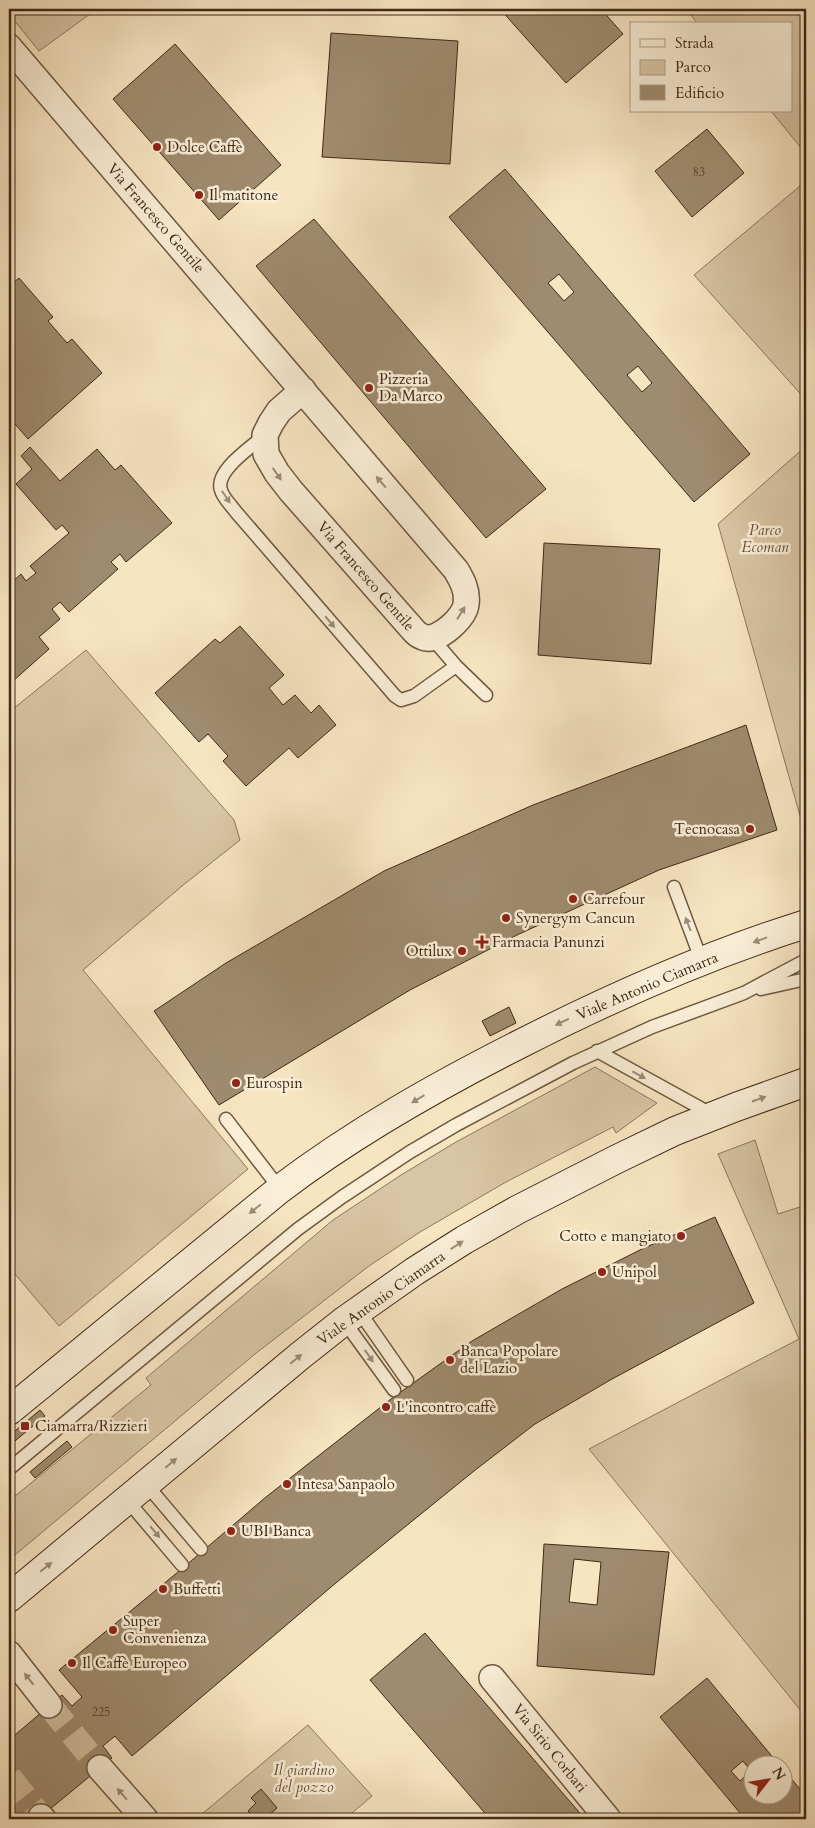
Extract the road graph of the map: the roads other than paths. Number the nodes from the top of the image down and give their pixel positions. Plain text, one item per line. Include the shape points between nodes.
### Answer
1 (9, 47) edge
2 (303, 390) junction
3 (265, 435) junction
4 (432, 638) junction
5 (456, 666) junction
6 (486, 695) dead end
7 (674, 887) dead end
8 (806, 924) edge
9 (806, 960) edge
10 (702, 962) junction
11 (806, 979) edge
12 (744, 993) junction
13 (597, 1051) junction
14 (806, 1082) edge
15 (713, 1115) junction
16 (226, 1119) dead end
17 (280, 1189) junction
18 (352, 1316) junction
19 (407, 1380) dead end
20 (394, 1390) dead end
21 (9, 1411) edge
22 (9, 1469) edge
23 (137, 1492) junction
24 (201, 1549) dead end
25 (182, 1565) dead end
26 (9, 1598) edge
27 (9, 1654) edge
28 (492, 1678) dead end
29 (49, 1705) tunnel mouth
30 (100, 1768) tunnel mouth
31 (145, 1819) edge
32 (608, 1819) edge

1 - 2 street, Via Francesco Gentile
2 - 3 street via 279,412
4 -> 2 street, Via Francesco Gentile via 455,622 464,610 466,595 461,578
3 -> 4 street, Via Francesco Gentile via 266,454 283,481 415,632
3 -> 5 lane via 228,467 220,481 223,494 236,512 395,696 401,700 414,696
4 - 5 lane
5 - 6 lane
10 -> 7 lane
8 -> 10 street, Viale Antonio Ciamarra
9 - 12 lane
10 -> 17 street, Viale Antonio Ciamarra via 598,1005 466,1072 338,1147
11 - 12 lane
12 - 13 lane
13 -> 15 lane
13 - 22 lane via 449,1129 342,1197 258,1262
15 -> 14 street, Viale Antonio Ciamarra
18 -> 15 street, Viale Antonio Ciamarra via 430,1262 510,1214 637,1149
16 - 17 lane
17 -> 21 street, Viale Antonio Ciamarra
18 - 19 lane
18 -> 20 lane
23 -> 18 street, Viale Antonio Ciamarra
23 - 24 lane
23 -> 25 lane
26 -> 23 street, Viale Antonio Ciamarra
29 -> 27 street
28 - 32 street, Via Sirio Corbari
31 -> 30 street

